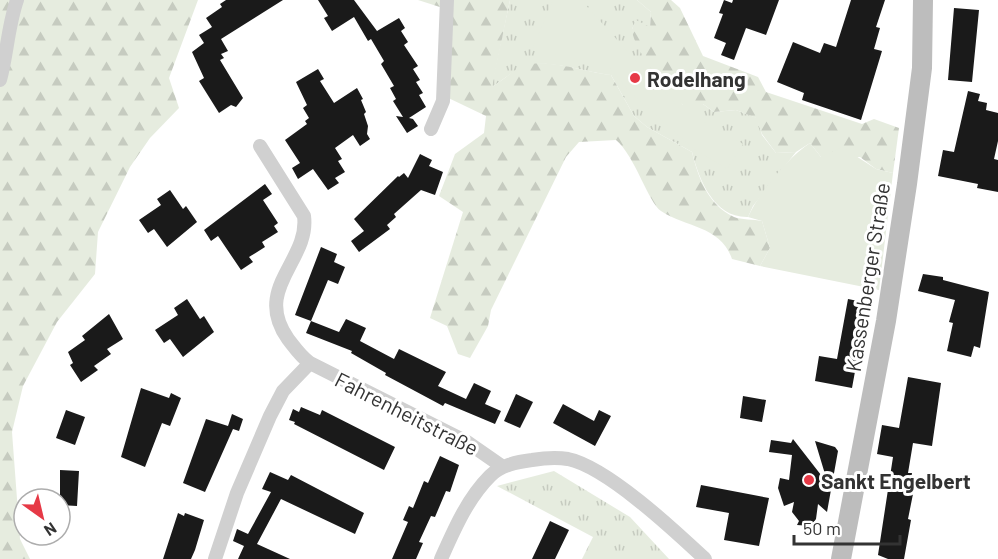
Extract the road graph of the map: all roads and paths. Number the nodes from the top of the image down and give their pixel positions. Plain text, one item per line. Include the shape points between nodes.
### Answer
1 (16, 0) edge
2 (447, 0) edge
3 (923, 0) edge
4 (0, 80) edge
5 (431, 129) dead end
6 (260, 146) dead end
7 (310, 363) junction
8 (504, 466) junction
9 (214, 559) edge
10 (441, 559) edge
11 (705, 559) edge
12 (841, 559) edge

1 - 4 street
2 - 5 street via 443,101
3 - 12 street, Kassenberger Straße via 922,68 907,184 886,321
6 - 7 street, Fahrenheitstraße via 304,216 303,235 281,283 276,314 286,335
7 - 8 street, Fahrenheitstraße via 459,438
7 - 9 street, Fahrenheitstraße via 283,391 270,416
8 - 10 street via 470,502
8 - 11 street via 551,458 582,464 616,484

